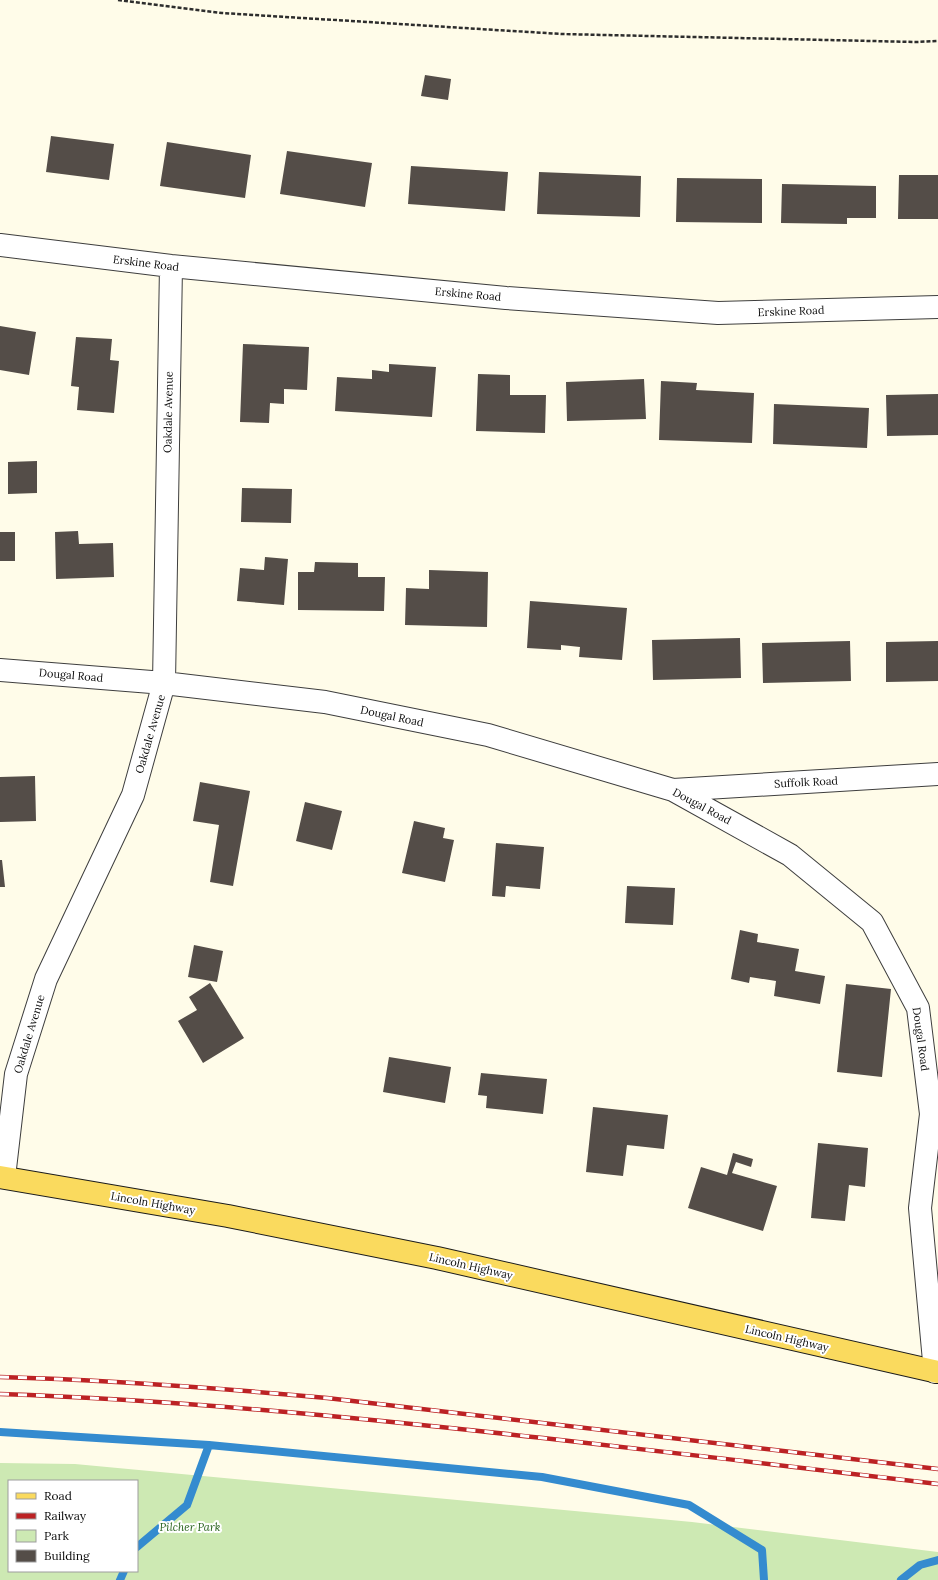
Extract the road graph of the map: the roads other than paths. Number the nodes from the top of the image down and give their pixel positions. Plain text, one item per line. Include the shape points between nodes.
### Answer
1 (0, 245) edge
2 (171, 266) junction
3 (938, 307) edge
4 (0, 670) edge
5 (164, 683) junction
6 (938, 774) edge
7 (673, 790) junction
8 (934, 1114) edge
9 (2, 1177) edge
10 (937, 1372) edge

1 - 2 street, Erskine Road
2 - 3 street, Erskine Road via 506,298 718,313
2 - 5 street, Oakdale Avenue
4 - 5 street, Dougal Road
5 - 7 street, Dougal Road via 325,702 488,735
5 - 9 street, Oakdale Avenue via 133,795 46,979 16,1074
6 - 7 street, Suffolk Road
7 - 8 street, Dougal Road via 790,855 872,922 918,1008
8 - 10 street, Dougal Road via 920,1208
9 - 10 main road, Lincoln Highway via 228,1216 437,1258

